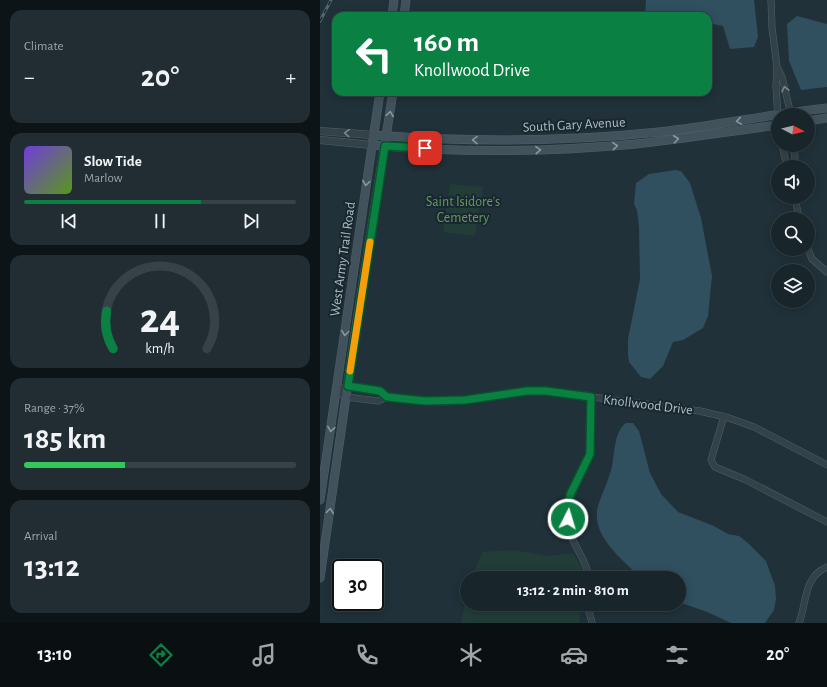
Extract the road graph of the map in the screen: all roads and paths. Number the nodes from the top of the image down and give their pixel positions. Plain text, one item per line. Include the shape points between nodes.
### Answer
1 (394, 0) edge
2 (406, 0) edge
3 (771, 0) edge
4 (392, 12) edge
5 (404, 12) edge
6 (777, 67) junction
7 (379, 96) edge
8 (392, 96) edge
9 (778, 108) edge
10 (789, 108) edge
11 (827, 108) edge
12 (815, 110) edge
13 (771, 116) edge
14 (827, 118) edge
15 (815, 119) edge
16 (771, 126) edge
17 (320, 131) edge
18 (650, 132) junction
19 (373, 135) junction
20 (387, 136) junction
21 (320, 140) edge
22 (651, 142) junction
23 (372, 145) junction
24 (385, 146) junction
25 (811, 256) edge
26 (827, 272) edge
27 (348, 386) junction
28 (336, 390) junction
29 (346, 397) junction
30 (387, 397) junction
31 (591, 397) junction
32 (724, 416) junction
33 (827, 465) edge
34 (320, 500) edge
35 (827, 522) edge
36 (827, 567) edge
37 (587, 571) edge
38 (320, 578) edge
39 (589, 611) edge
40 (592, 623) edge
41 (799, 623) edge

1 - 4 main road
2 - 5 main road
3 - 6 street
6 - 9 street
10 -> 6 street via 782,76
7 - 19 main road, West Army Trail Road
20 -> 8 main road, West Army Trail Road
11 - 12 main road, South Gary Avenue
13 -> 18 main road, South Gary Avenue
14 - 15 main road
22 -> 16 main road, South Gary Avenue
19 -> 17 street, South Gary Avenue
18 -> 20 main road, South Gary Avenue via 522,140
18 - 22 main road
19 - 20 main road, South Gary Avenue
19 - 23 main road, West Army Trail Road
20 - 24 main road, West Army Trail Road
21 - 23 street, South Gary Avenue
24 -> 22 main road, South Gary Avenue via 514,150
23 - 24 main road, South Gary Avenue
23 -> 28 main road, West Army Trail Road
24 - 27 main road, West Army Trail Road
25 - 26 street
27 - 28 street, Knollwood Drive
27 - 29 main road, West Army Trail Road
27 - 30 street, Knollwood Drive via 380,391
28 - 29 street, Knollwood Drive
28 -> 34 main road, West Army Trail Road
29 - 30 street, Knollwood Drive via 378,401
38 -> 29 main road, West Army Trail Road
30 - 31 street, Knollwood Drive via 445,402 512,392 538,391
31 - 32 street, Knollwood Drive via 692,409
31 - 37 street via 590,454 570,495 568,519 573,542
32 - 33 street, Knollwood Drive via 764,432
32 - 35 street via 712,460 714,466
36 - 41 street via 810,582
39 - 40 street

